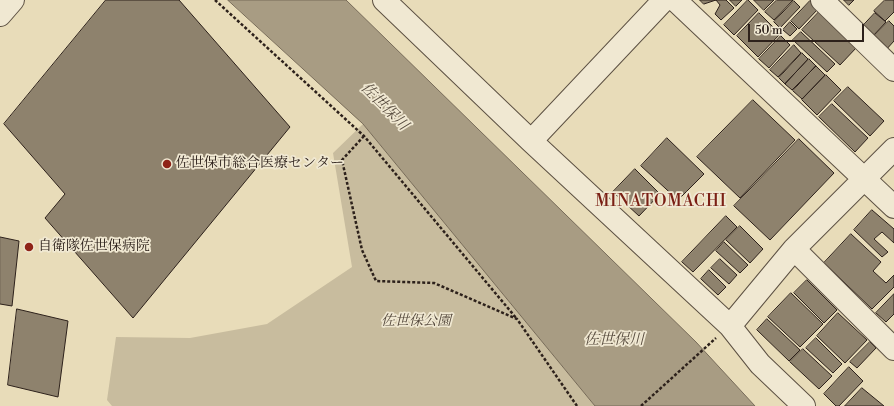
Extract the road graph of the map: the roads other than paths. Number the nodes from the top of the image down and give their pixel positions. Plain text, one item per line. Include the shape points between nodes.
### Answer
1 (13, 0) edge
2 (384, 0) edge
3 (664, 0) edge
4 (675, 0) edge
5 (822, 0) edge
6 (0, 15) edge
7 (894, 70) edge
8 (531, 142) junction
9 (894, 149) edge
10 (864, 179) junction
11 (894, 207) edge
12 (794, 249) junction
13 (730, 326) junction
14 (894, 349) edge
15 (804, 406) edge

1 - 6 street
2 - 8 street
3 - 8 street
4 - 10 street
5 - 7 street
8 - 13 street
9 - 10 street
10 - 11 street
10 - 12 street
12 - 13 street
12 - 14 street
13 - 15 street via 760,364

